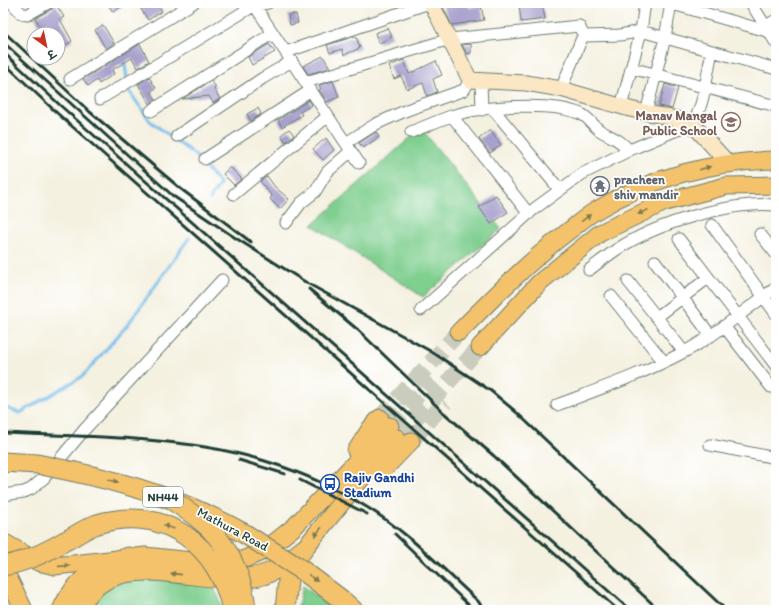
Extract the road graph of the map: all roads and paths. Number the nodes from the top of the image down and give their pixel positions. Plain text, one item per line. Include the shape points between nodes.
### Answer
1 (12, 3) edge
2 (48, 3) edge
3 (193, 3) edge
4 (268, 3) edge
5 (430, 3) edge
6 (645, 3) edge
7 (671, 3) edge
8 (751, 3) edge
9 (254, 4) edge
10 (776, 20) edge
11 (768, 29) junction
12 (641, 31) junction
13 (273, 33) junction
14 (584, 36) junction
15 (665, 38) junction
16 (450, 39) junction
17 (776, 43) edge
18 (712, 52) junction
19 (289, 56) junction
20 (631, 68) junction
21 (776, 69) edge
22 (656, 75) junction
23 (70, 79) dead end
24 (476, 81) junction
25 (308, 86) junction
26 (705, 87) junction
27 (561, 89) junction
28 (100, 99) dead end
29 (776, 106) edge
30 (620, 107) junction
31 (151, 110) dead end
32 (488, 110) junction
33 (646, 113) junction
34 (328, 116) junction
35 (452, 116) junction
36 (691, 124) junction
37 (411, 132) dead end
38 (177, 136) dead end
39 (348, 147) junction
40 (630, 150) junction
41 (205, 159) dead end
42 (776, 160) edge
43 (359, 163) dead end
44 (728, 163) junction
45 (776, 185) edge
46 (560, 190) junction
47 (234, 194) dead end
48 (776, 205) edge
49 (529, 214) junction
50 (286, 223) dead end
51 (712, 225) dead end
52 (760, 234) dead end
53 (679, 239) dead end
54 (776, 254) edge
55 (655, 261) dead end
56 (589, 270) dead end
57 (708, 278) junction
58 (222, 280) dead end
59 (628, 281) dead end
60 (776, 288) edge
61 (611, 296) dead end
62 (764, 296) junction
63 (682, 297) junction
64 (420, 310) dead end
65 (776, 314) edge
66 (657, 317) junction
67 (737, 317) junction
68 (724, 326) junction
69 (711, 336) junction
70 (684, 352) junction
71 (664, 362) junction
72 (776, 366) edge
73 (771, 387) dead end
74 (557, 405) dead end
75 (710, 445) dead end
76 (776, 458) edge
77 (3, 462) edge
78 (344, 487) junction
79 (3, 495) edge
80 (170, 499) junction
81 (313, 508) junction
82 (331, 515) junction
83 (3, 542) edge
84 (304, 549) junction
85 (135, 563) junction
86 (4, 568) edge
87 (288, 580) junction
88 (14, 610) edge
89 (24, 610) edge
90 (62, 610) edge
91 (78, 610) edge
92 (232, 610) edge
93 (246, 610) edge
94 (279, 610) edge
95 (285, 610) edge
96 (353, 610) edge

1 - 2 street via 21,14 27,16
3 - 23 street
4 - 9 street
5 - 16 street
5 - 19 street
6 - 12 street
7 - 11 street
7 - 15 street
8 - 11 street
9 - 13 street
9 - 28 street
10 - 11 street
11 - 17 street
12 - 14 street via 620,35
12 - 15 street
12 - 20 street
13 - 19 street
13 - 31 street
14 - 16 street via 579,26
14 - 27 street
15 - 18 street
15 - 22 street
16 - 24 street
16 - 25 street
18 - 21 street
18 - 26 street
19 - 25 street
19 - 38 street via 263,78
20 - 22 street
20 - 30 street
22 - 26 street
22 - 33 street
24 - 27 street via 526,83
24 - 32 street
24 - 39 street via 464,90 376,124
25 - 34 street
25 - 41 street
26 - 29 street
26 - 36 street via 697,117
27 - 30 street
30 - 33 street
32 - 35 street
32 - 40 street via 548,106 567,108 585,116 598,129 617,138
32 - 46 street
33 - 36 street
34 - 39 street
34 - 47 street
35 - 37 street
35 - 49 street
36 - 40 street
36 - 44 street
39 - 43 street
39 - 50 street via 327,172 315,192 301,203
40 - 46 street via 582,174
42 - 44 main road
45 -> 44 main road via 726,186 665,202 600,233 540,282 473,344 555,241 596,210 636,189
46 - 49 street
48 - 56 street via 724,209 678,220 642,235
49 - 64 street
51 - 62 street
52 - 54 street
53 - 57 street
55 - 63 street
57 - 63 street
57 - 67 street
58 - 79 street via 84,429 44,478 24,492
59 - 66 street
60 - 62 street
61 - 71 street
62 - 65 street
62 - 67 street
63 - 66 street
63 - 69 street
66 - 70 street
67 - 68 street
67 - 72 street
68 - 69 street
68 - 73 street
69 - 70 street
70 - 71 street
71 - 74 street
75 - 76 street
77 -> 80 highway, Mathura Road / NH44, bridge via 37,464 88,475
78 - 78 main road via 363,490 394,431
78 - 81 main road
78 - 82 main road
80 - 93 highway, bridge via 211,529 220,542 243,587
80 -> 96 highway, Mathura Road / NH44, bridge via 214,516 278,553
81 - 82 main road
81 - 85 main road via 294,527 264,550 242,560 210,563 145,556
82 -> 84 main road
83 -> 85 main road via 38,562 55,566
84 -> 85 highway via 271,571 250,577 190,575
84 - 87 main road
85 - 90 highway via 102,566 92,572 77,586
85 - 91 highway via 107,579 88,595
86 - 88 main road
86 - 89 main road
92 -> 86 highway, bridge via 225,584 206,552 178,531 152,522 126,520 96,525 31,559
87 - 94 main road
87 - 95 highway

